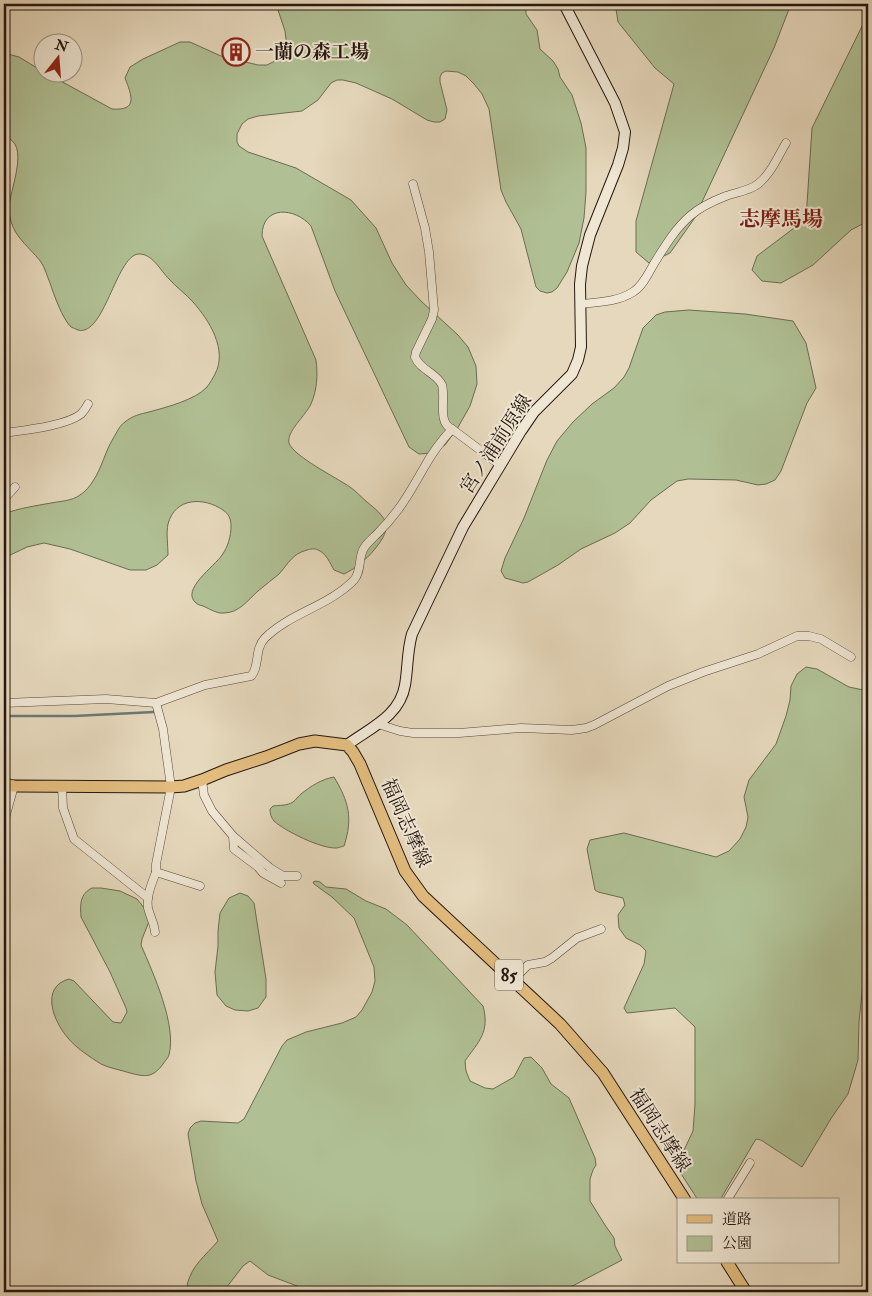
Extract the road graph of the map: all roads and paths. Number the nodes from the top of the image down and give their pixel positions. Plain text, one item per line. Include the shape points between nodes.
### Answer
1 (564, 4) edge
2 (786, 143) dead end
3 (413, 184) dead end
4 (581, 304) junction
5 (88, 404) dead end
6 (452, 429) junction
7 (4, 433) edge
8 (500, 465) junction
9 (15, 487) dead end
10 (4, 499) edge
11 (851, 657) dead end
12 (4, 703) edge
13 (156, 703) junction
14 (378, 724) junction
15 (347, 745) junction
16 (202, 780) junction
17 (9, 785) edge
18 (62, 786) junction
19 (171, 787) junction
20 (4, 822) edge
21 (233, 836) junction
22 (156, 872) junction
23 (297, 876) dead end
24 (281, 883) dead end
25 (200, 886) dead end
26 (148, 898) junction
27 (601, 929) dead end
28 (155, 932) dead end
29 (513, 980) junction
30 (750, 1163) dead end
31 (684, 1198) edge
32 (728, 1198) edge
33 (727, 1264) edge
34 (746, 1292) edge

1 - 4 main road, 宮ノ浦前原線 via 615,102 625,132 618,165 585,252 580,284
2 - 4 street via 757,185 711,202 690,216 634,291 608,302
3 - 6 street via 429,252 434,310 415,358 421,367 439,380 443,393 443,417
4 - 8 main road, 宮ノ浦前原線 via 581,347 572,374 534,412
5 - 7 street via 82,413 67,421
6 - 8 street
6 - 13 street via 425,464 397,512 364,548 353,580 263,640 254,673 205,685
8 - 14 main road, 宮ノ浦前原線 via 463,527 412,634 400,701
9 - 10 street
11 - 14 street via 821,639 797,636 758,654 668,686 594,725 572,730 521,728 413,733
12 - 13 street via 106,699
13 - 19 street
14 - 15 main road, 宮ノ浦前原線
15 - 16 main road via 314,741 299,744
15 - 29 main road, 福岡志摩線 / 85 via 360,764 409,877 423,896
16 - 19 main road
16 - 21 street via 204,795 212,811
17 - 18 main road
17 - 20 street
18 - 19 main road
18 - 26 street via 63,808 74,839
19 - 22 street
21 - 23 street via 270,868 283,876
21 - 24 street via 236,851 262,873
22 - 25 street
22 - 26 street
26 - 28 street
27 - 29 street via 577,938 545,962 528,965
29 - 31 main road, 福岡志摩線 / 85 via 560,1024 603,1073
30 - 32 street
33 - 34 main road

